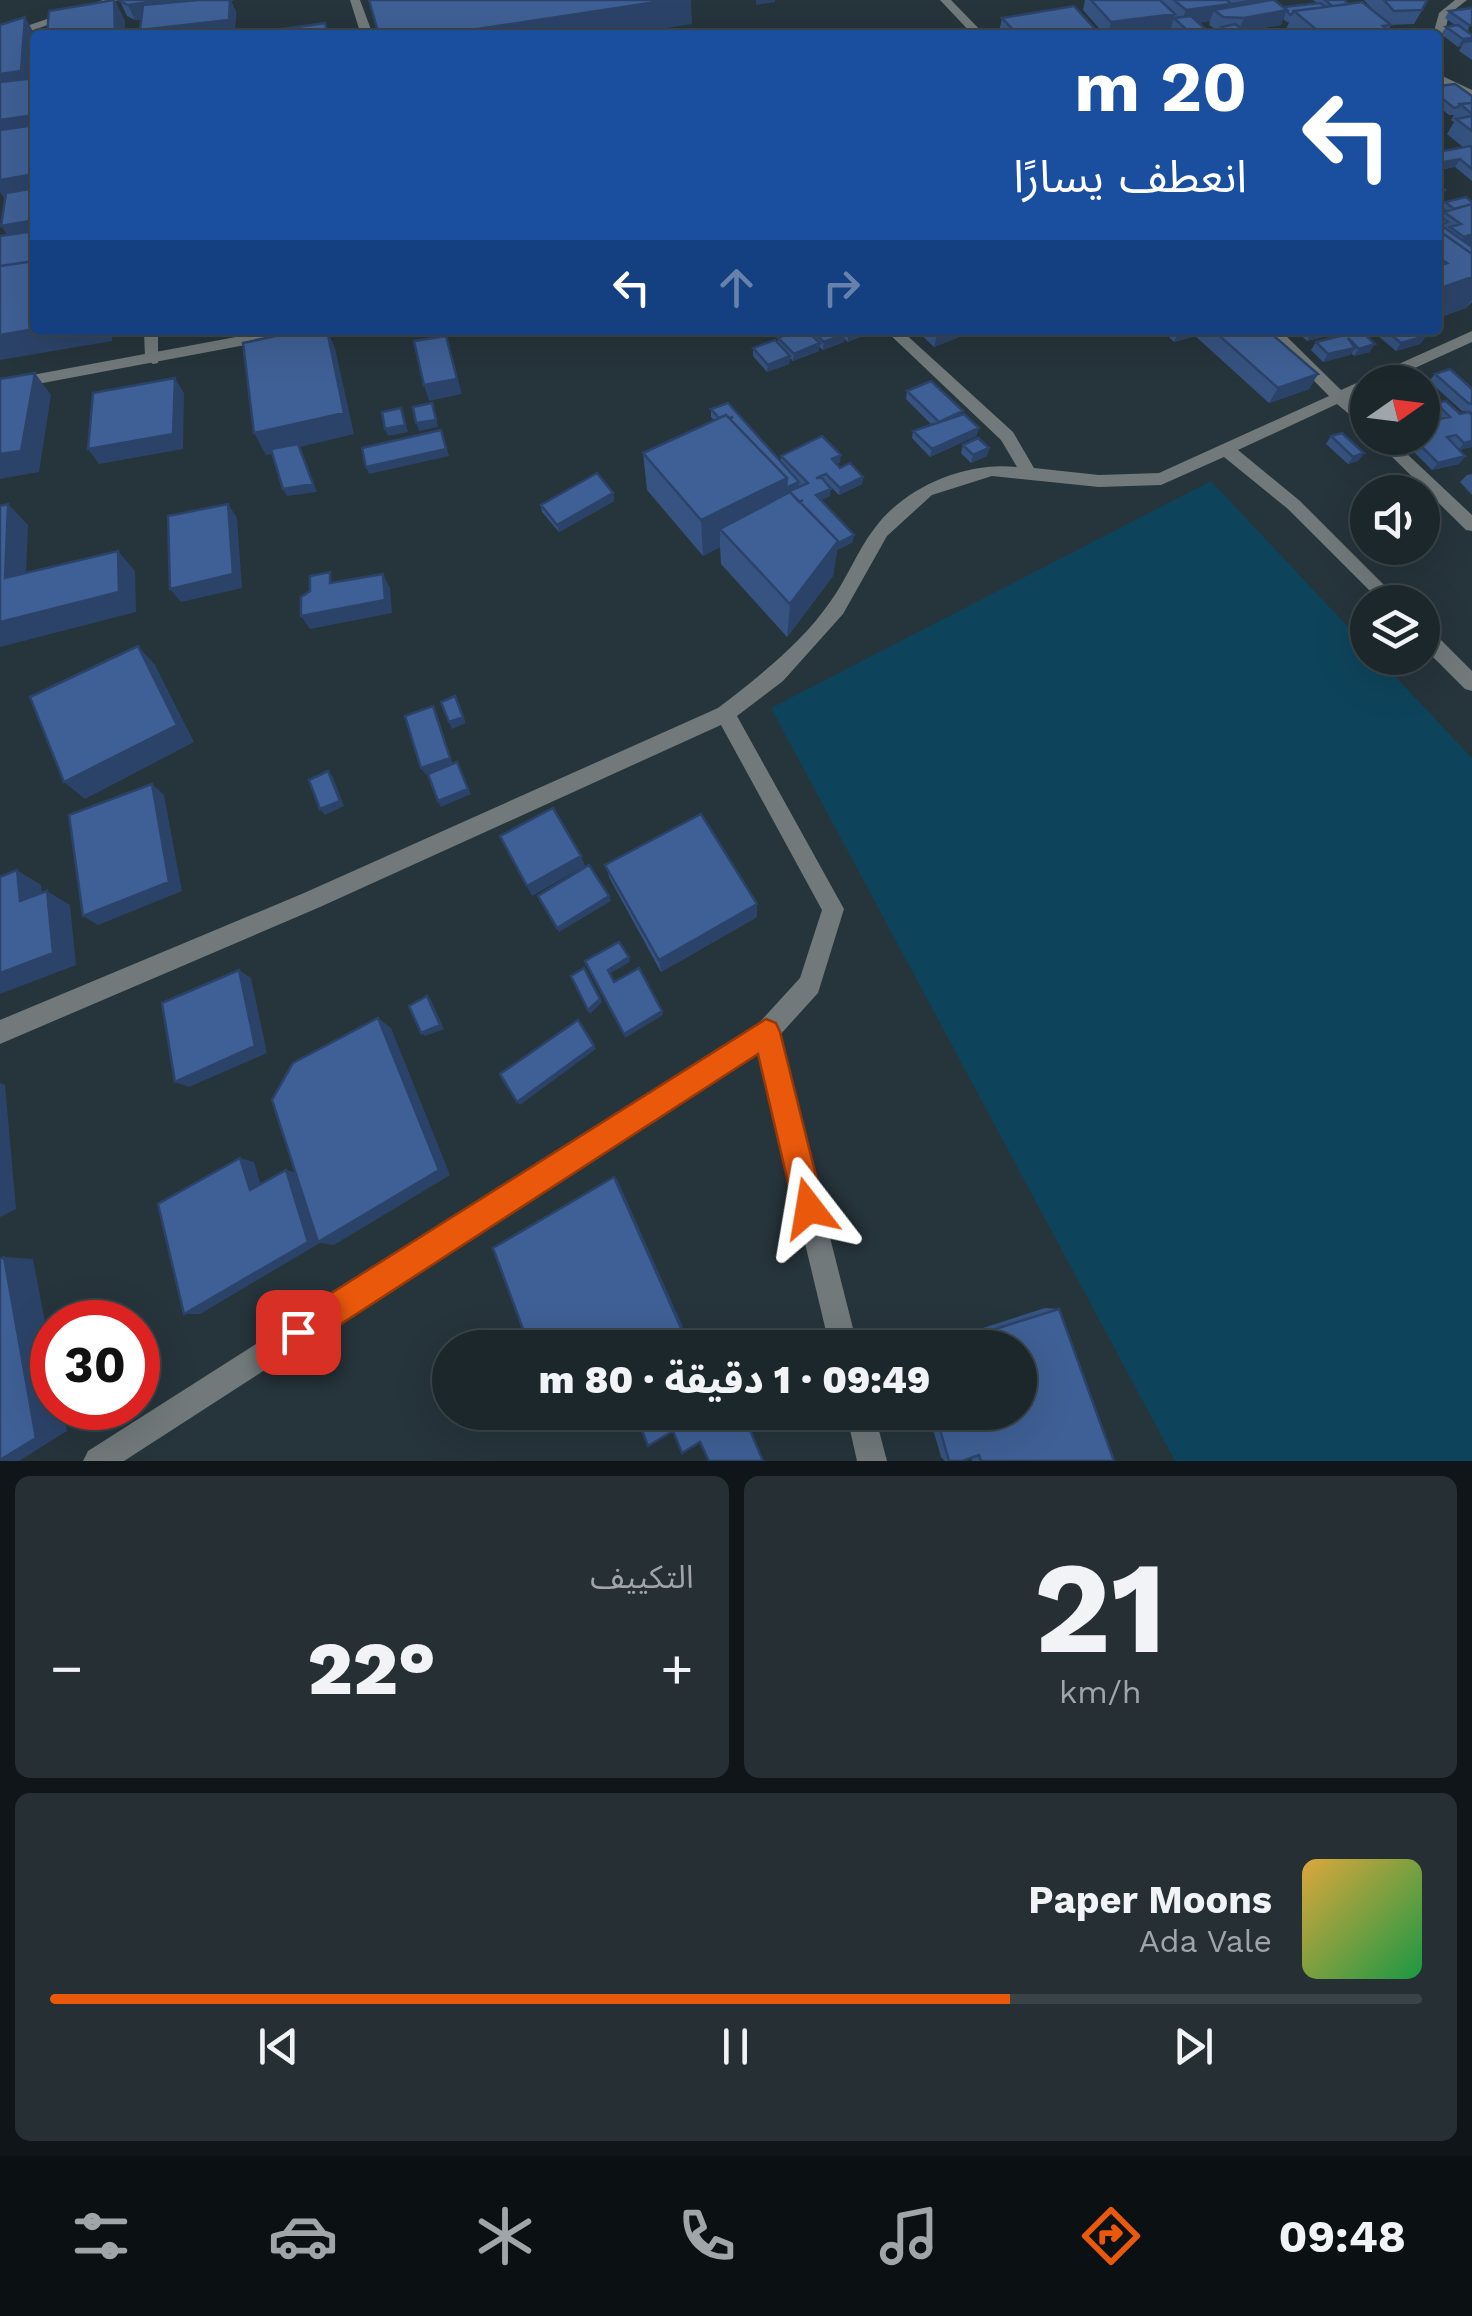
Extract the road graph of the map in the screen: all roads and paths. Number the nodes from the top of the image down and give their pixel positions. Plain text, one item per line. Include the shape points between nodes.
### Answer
1 (113, 0) edge
2 (355, 0) edge
3 (945, 0) edge
4 (1462, 0) edge
5 (366, 30) edge
6 (974, 30) edge
7 (1440, 30) edge
8 (0, 40) edge
9 (1442, 80) edge
10 (1472, 94) edge
11 (151, 335) edge
12 (273, 335) edge
13 (897, 335) edge
14 (1277, 335) edge
15 (1472, 336) edge
16 (153, 358) junction
17 (0, 386) edge
18 (1336, 395) junction
19 (1350, 408) edge
20 (1226, 450) junction
21 (1399, 455) edge
22 (1027, 470) junction
23 (1472, 524) edge
24 (1375, 585) edge
25 (1440, 652) edge
26 (1472, 683) edge
27 (725, 714) junction
28 (0, 1032) edge
29 (766, 1032) junction
30 (840, 1330) edge
31 (864, 1430) edge
32 (98, 1461) edge
33 (872, 1461) edge

1 - 8 street
2 - 5 street
3 - 6 street
4 - 7 street via 1444,13
9 - 10 street
11 - 16 street
12 - 16 street
13 - 22 street via 1007,436
14 - 18 street
15 - 18 street
16 - 17 street
18 - 19 street
18 - 20 street
20 - 22 street via 1161,479 1099,481
20 - 24 street
21 - 23 street
22 - 27 street via 992,470 926,491 880,531 836,609 776,675
25 - 26 street
27 - 28 street
27 - 29 street via 833,909 810,986
29 - 30 street
29 - 32 street
31 - 33 street

